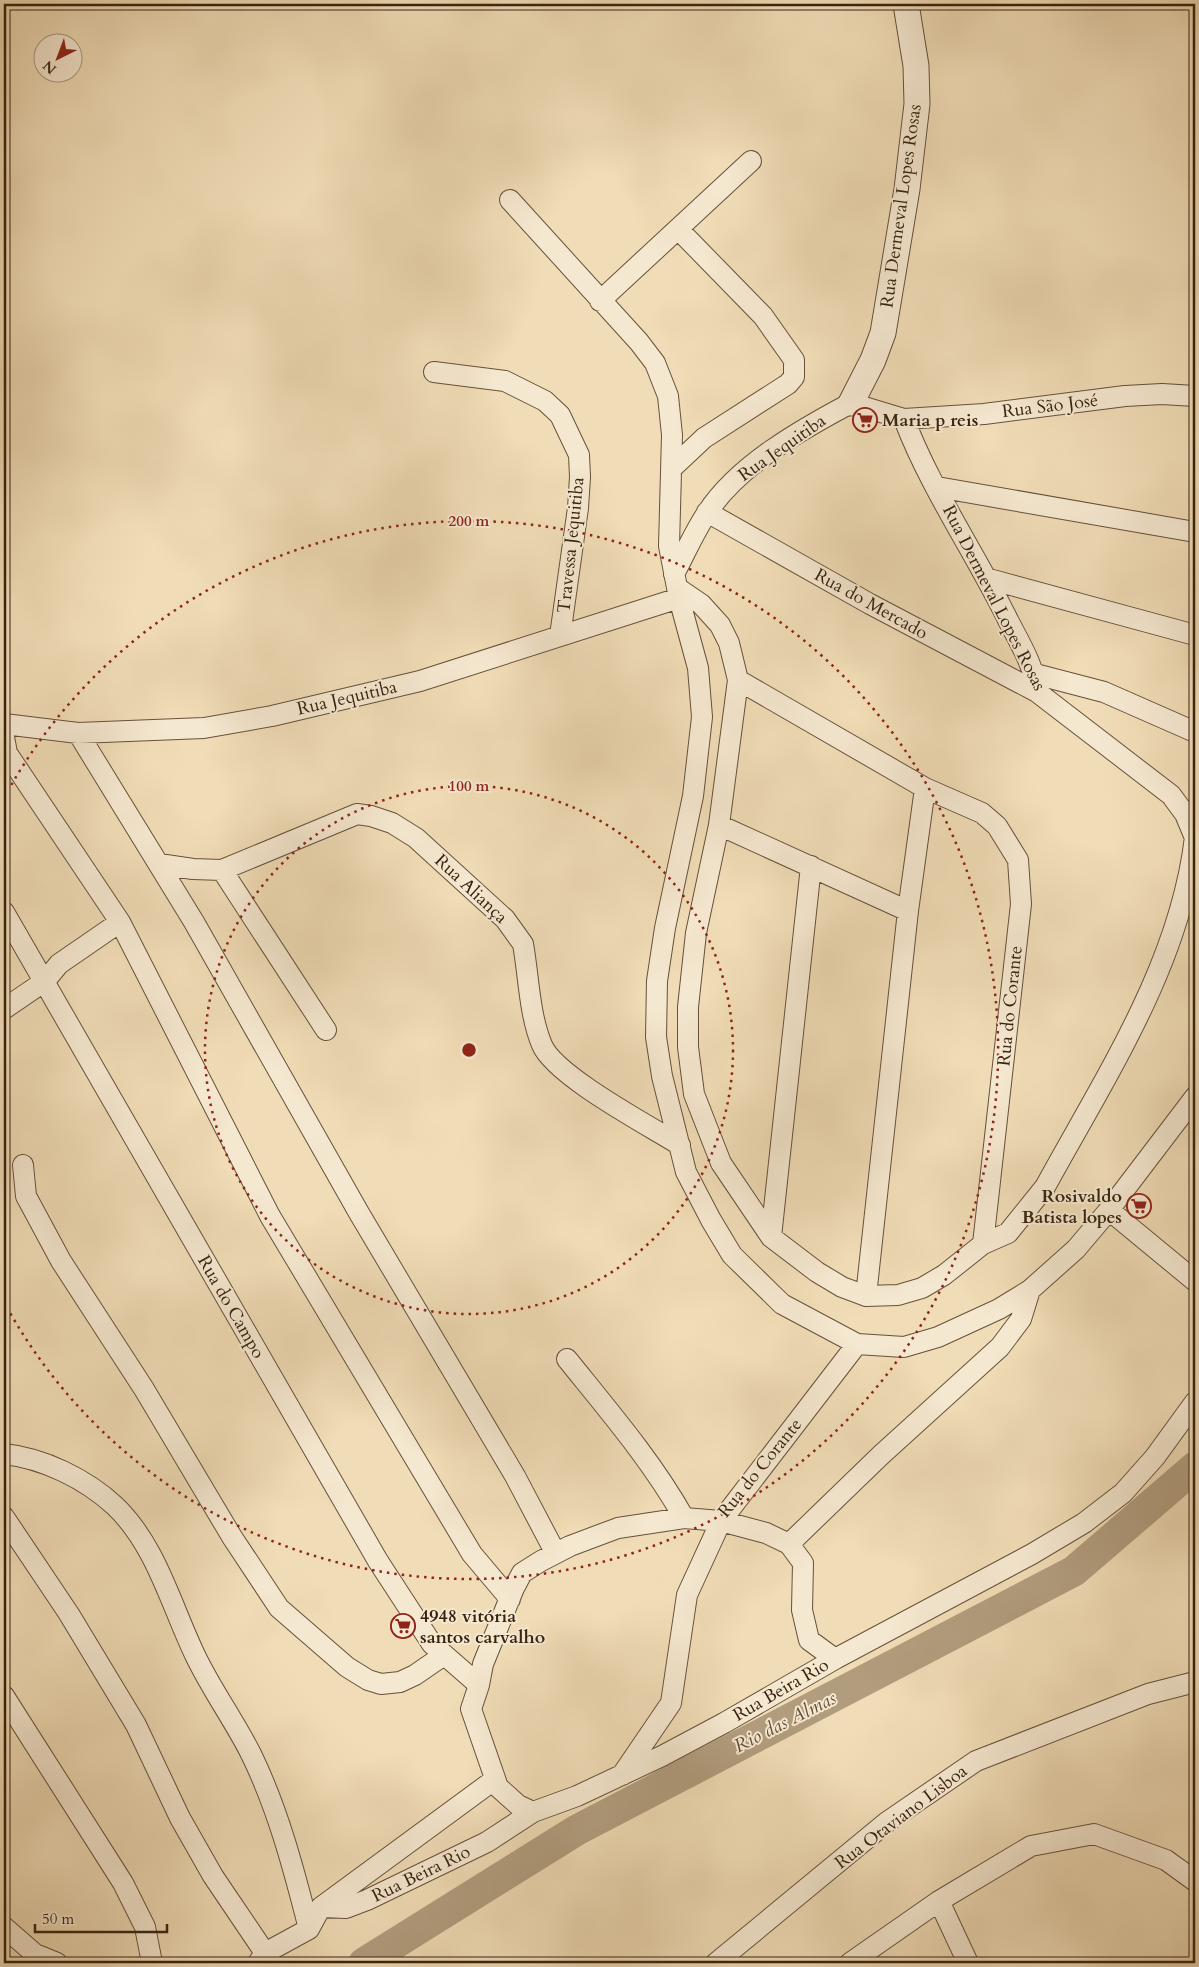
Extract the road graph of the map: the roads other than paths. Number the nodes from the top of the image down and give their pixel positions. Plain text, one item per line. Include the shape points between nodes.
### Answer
1 (906, 4) edge
2 (751, 161) dead end
3 (510, 200) dead end
4 (679, 230) junction
5 (600, 301) junction
6 (434, 372) dead end
7 (1195, 396) edge
8 (851, 403) junction
9 (904, 419) junction
10 (671, 469) junction
11 (937, 487) junction
12 (707, 512) junction
13 (1195, 532) edge
14 (989, 579) junction
15 (677, 587) junction
16 (1195, 635) edge
17 (560, 636) junction
18 (738, 680) junction
19 (1036, 683) junction
20 (4, 724) edge
21 (1195, 732) edge
22 (78, 733) junction
23 (5, 749) edge
24 (925, 788) junction
25 (719, 825) junction
26 (1195, 838) edge
27 (159, 864) junction
28 (811, 866) junction
29 (222, 870) junction
30 (908, 911) junction
31 (4, 912) edge
32 (120, 922) junction
33 (45, 981) junction
34 (4, 1009) edge
35 (326, 1030) dead end
36 (1195, 1097) edge
37 (680, 1145) junction
38 (23, 1165) dead end
39 (1109, 1210) junction
40 (771, 1237) junction
41 (983, 1244) junction
42 (1195, 1281) edge
43 (1030, 1290) junction
44 (866, 1296) junction
45 (857, 1344) junction
46 (567, 1359) dead end
47 (1195, 1402) edge
48 (4, 1454) edge
49 (4, 1517) edge
50 (684, 1518) junction
51 (721, 1522) junction
52 (789, 1544) junction
53 (555, 1552) junction
54 (510, 1599) junction
55 (444, 1655) junction
56 (835, 1659) junction
57 (1195, 1682) edge
58 (479, 1685) junction
59 (4, 1696) edge
60 (622, 1775) junction
61 (494, 1780) junction
62 (533, 1812) junction
63 (1195, 1881) edge
64 (939, 1901) junction
65 (321, 1908) junction
66 (4, 1927) edge
67 (309, 1929) junction
68 (36, 1958) edge
69 (261, 1958) edge
70 (57, 1963) edge
71 (152, 1963) edge
72 (716, 1963) edge
73 (850, 1963) edge
74 (968, 1963) edge

1 - 8 street, Rua Dermeval Lopes Rosas via 916,66 917,104 911,162 882,333 873,360
2 - 4 street
3 - 5 street
4 - 5 street
4 - 10 street via 763,316 794,360 794,377 704,438
5 - 10 street via 639,342 660,374 671,416
6 - 17 street, Travessa Jequitiba via 505,381 546,401 560,415 579,455 580,476
7 - 9 street, Rua São José via 1125,396 984,414
8 - 9 street
8 - 12 street, Rua Jequitiba via 813,423 771,452 738,478
9 - 11 street, Rua Dermeval Lopes Rosas
10 - 15 street via 669,538
11 - 13 street
11 - 14 street, Rua Dermeval Lopes Rosas
12 - 15 street, Rua Jequitiba
12 - 19 street, Rua do Mercado via 870,604
14 - 16 street
14 - 19 street, Rua Dermeval Lopes Rosas
15 - 17 street, Rua Jequitiba
15 - 18 street via 701,604 720,625 729,643
15 - 37 street via 698,668 702,717 693,796 657,981 656,1036 662,1076
17 - 22 street, Rua Jequitiba via 420,681 272,716 204,728
18 - 24 street, Rua do Corante
18 - 25 street
19 - 21 street via 1104,692
19 - 26 street, Rua Dermeval Lopes Rosas via 1171,795
20 - 22 street, Rua Jequitiba
22 - 27 street
23 - 32 street
24 - 30 street
24 - 41 street, Rua do Corante via 982,813 997,826 1018,860 1022,904
25 - 28 street
25 - 40 street via 696,933 688,1007 688,1047 694,1094 721,1163
26 - 41 street via 1192,864 1175,924 1148,996 1117,1057 1045,1187 1008,1233
27 - 29 street, Rua Aliança
27 - 53 street via 359,1213 515,1476
28 - 30 street
28 - 40 street
29 - 35 street
29 - 37 street, Rua Aliança via 357,814 398,826 416,838 490,905 518,936 523,944 542,1047 560,1070
30 - 44 street
31 - 33 street, Rua do Campo
32 - 33 street via 59,964
32 - 54 street via 270,1216 472,1554
33 - 34 street
33 - 55 street, Rua do Campo via 378,1561 432,1644
36 - 39 street
37 - 45 street via 686,1172 732,1255 782,1304
38 - 55 street via 26,1196 61,1262 144,1389 232,1537 279,1608 347,1666 368,1680 381,1684 400,1682
39 - 42 street
39 - 43 street via 1076,1249
40 - 44 street via 817,1272
41 - 44 street via 922,1288 898,1295
43 - 45 street via 999,1309 938,1337 904,1347
43 - 52 street via 1020,1319 1000,1347
45 - 51 street, Rua do Corante
46 - 50 street via 629,1437
47 - 56 street, Rua Beira Rio via 1155,1457 1123,1493 1084,1523
48 - 67 street via 49,1466 98,1491 142,1537 195,1657 250,1753 291,1860
49 - 69 street via 69,1614 126,1708 180,1818
50 - 51 street, Rua do Corante
50 - 53 street, Rua do Corante via 618,1528
51 - 52 street via 777,1536
51 - 60 street via 687,1595 671,1703
52 - 56 street via 803,1563 802,1610 809,1640
53 - 54 street, Rua do Corante via 522,1573
54 - 58 street, Rua do Corante via 483,1664
55 - 58 street, Rua do Campo
56 - 60 street, Rua Beira Rio via 724,1723
57 - 72 street, Rua Otaviano Lisboa via 1148,1694 976,1761 887,1822
58 - 61 street, Rua do Corante via 471,1709
59 - 71 street via 124,1883 144,1927
60 - 62 street, Rua Beira Rio
61 - 62 street, Rua do Corante via 508,1797
61 - 65 street
62 - 65 street, Rua Beira Rio via 487,1842 367,1900 346,1908
63 - 64 street via 1166,1860 1094,1834 1031,1846
64 - 73 street
64 - 74 street
65 - 67 street
66 - 68 street
67 - 69 street
68 - 70 street

